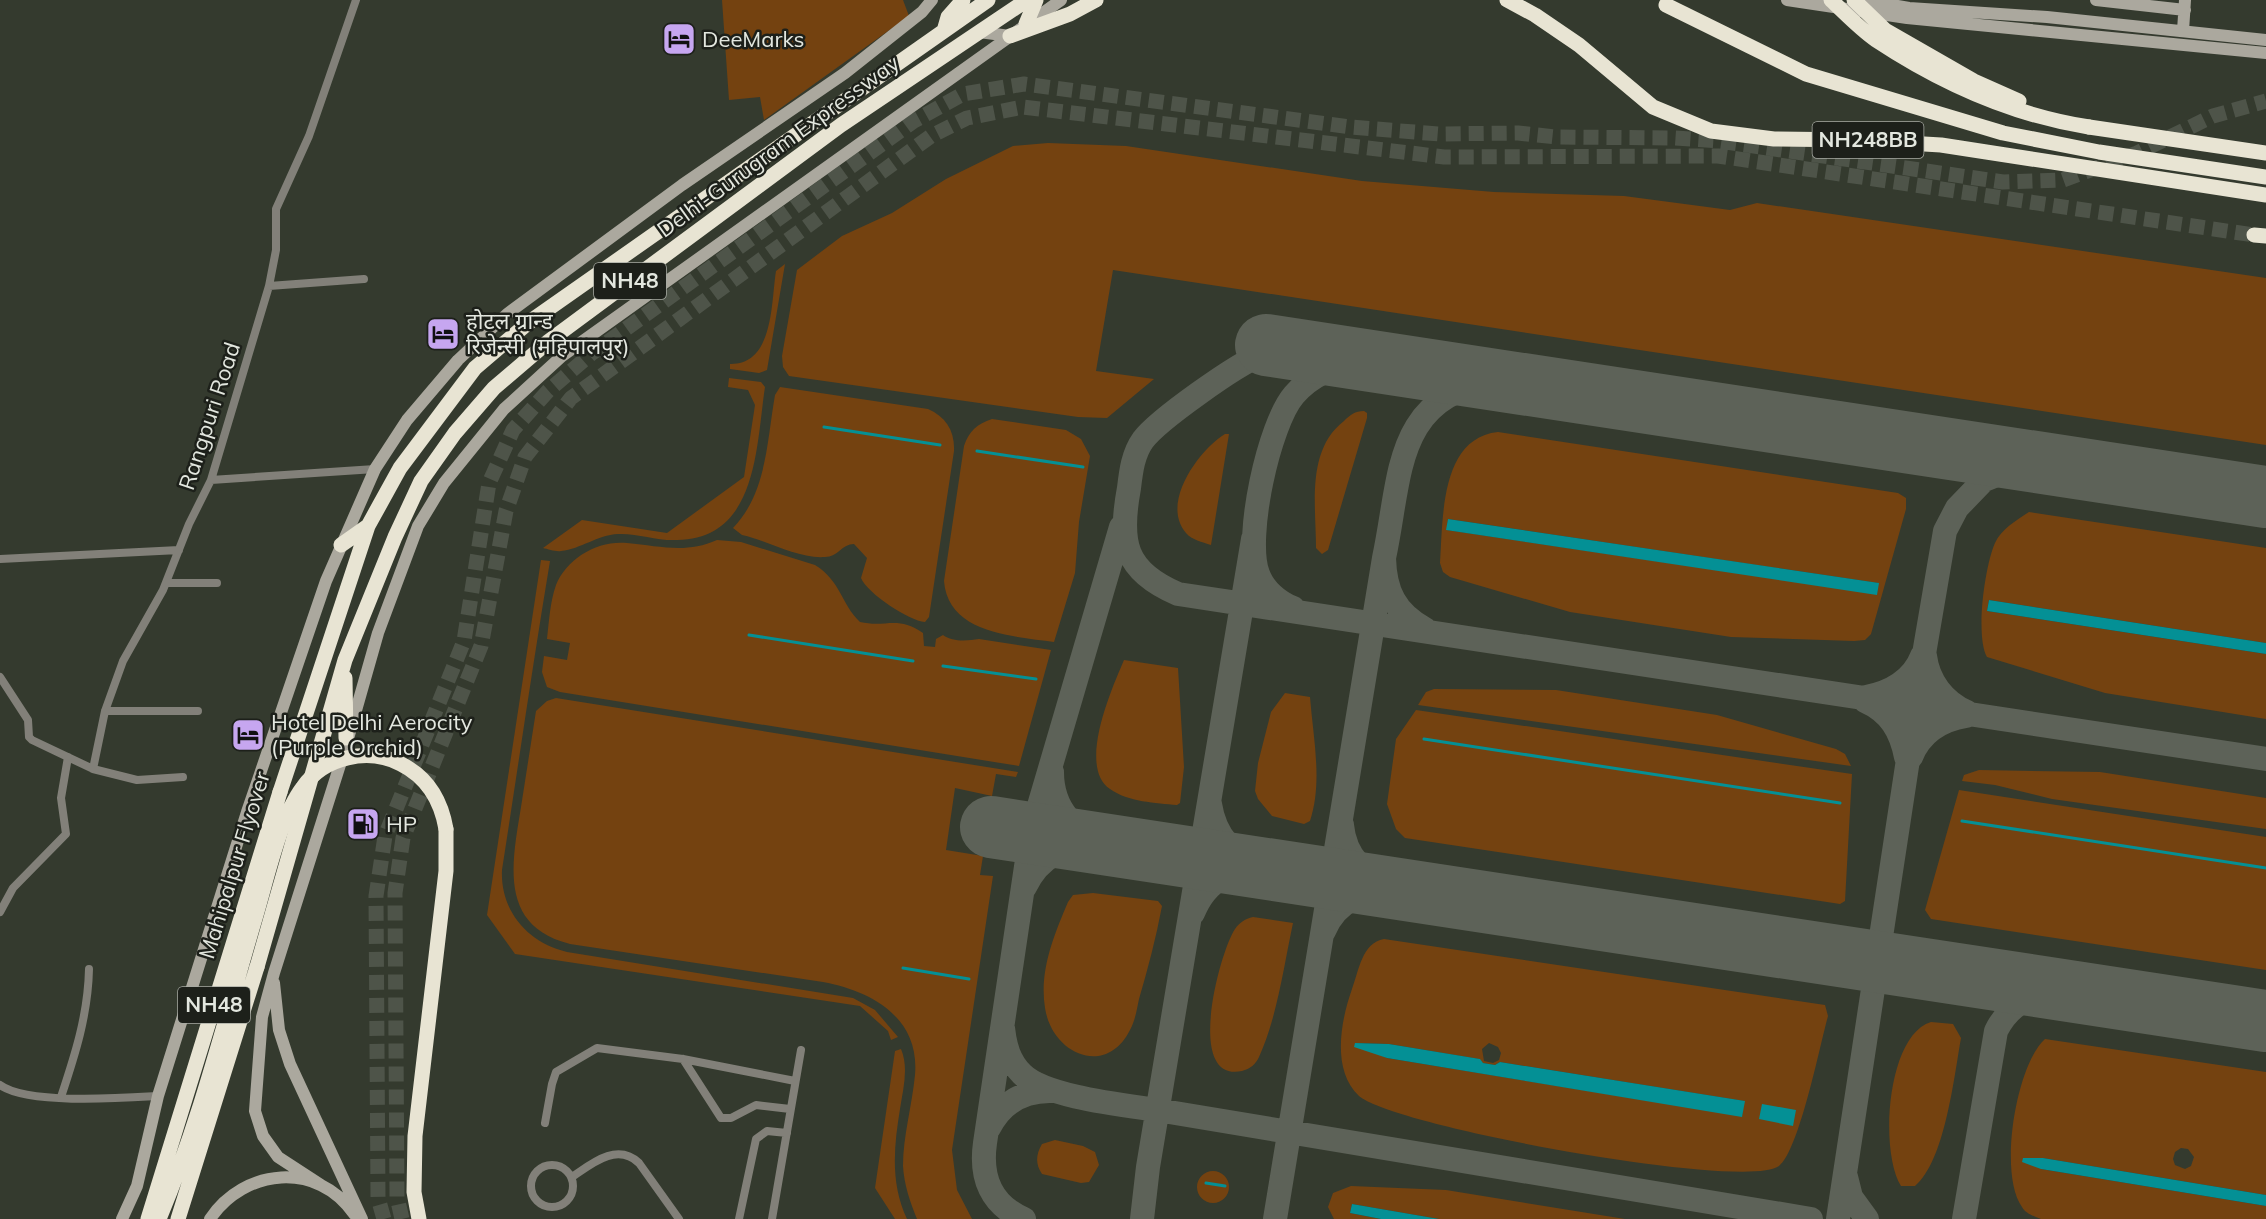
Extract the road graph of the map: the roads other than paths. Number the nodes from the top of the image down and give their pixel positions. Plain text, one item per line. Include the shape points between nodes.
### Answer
1 (356, 0) edge
2 (932, 0) edge
3 (963, 0) edge
4 (988, 0) edge
5 (1027, 0) edge
6 (1036, 0) edge
7 (1061, 0) edge
8 (1096, 0) edge
9 (1507, 0) edge
10 (1787, 0) edge
11 (1831, 0) edge
12 (1854, 0) edge
13 (1865, 0) edge
14 (2096, 0) edge
15 (1666, 5) dead end
16 (2185, 5) edge
17 (1026, 24) junction
18 (944, 31) junction
19 (2183, 31) junction
20 (979, 32) junction
21 (1010, 36) junction
22 (2266, 40) edge
23 (2266, 53) edge
24 (2065, 122) junction
25 (2266, 153) edge
26 (2266, 177) edge
27 (2266, 195) edge
28 (364, 279) dead end
29 (268, 286) junction
30 (375, 469) junction
31 (212, 480) junction
32 (368, 526) junction
33 (341, 545) junction
34 (179, 550) junction
35 (0, 559) edge
36 (166, 583) junction
37 (217, 583) dead end
38 (345, 660) junction
39 (0, 677) edge
40 (105, 711) junction
41 (198, 711) dead end
42 (346, 738) junction
43 (68, 757) junction
44 (93, 769) junction
45 (183, 777) dead end
46 (0, 912) edge
47 (89, 969) dead end
48 (274, 973) junction
49 (801, 1050) dead end
50 (683, 1059) junction
51 (795, 1081) junction
52 (0, 1085) edge
53 (158, 1096) junction
54 (61, 1097) junction
55 (790, 1109) junction
56 (545, 1123) dead end
57 (787, 1133) junction
58 (572, 1177) junction
59 (321, 1185) junction
60 (137, 1186) junction
61 (122, 1219) edge
62 (148, 1219) edge
63 (159, 1219) edge
64 (180, 1219) edge
65 (210, 1219) edge
66 (357, 1219) edge
67 (362, 1219) edge
68 (419, 1219) edge
69 (679, 1219) edge
70 (739, 1219) edge
71 (772, 1219) edge

1 - 29 street, Rangpuri Road via 309,136 277,206 276,250
2 - 30 main road via 845,73 682,185 507,314 458,360 407,420
3 - 18 highway via 948,16
4 - 18 highway, Delhi-Gurugram Expressway / NH48
5 - 20 highway, Delhi-Gurugram Expressway / NH48
6 - 17 highway
7 - 17 main road
8 - 21 highway
9 - 27 highway, NH248BB via 1579,45 1653,107 1711,131 1774,139 1941,146
10 - 23 main road via 1907,18
11 - 24 highway, bridge via 1874,39 1946,82 2017,111
12 - 24 highway, bridge via 1885,30 1974,81
13 - 19 main road via 1909,8
14 - 16 main road
15 - 26 highway via 1806,74 2003,133
16 - 19 main road
17 - 21 main road
18 - 32 highway, Delhi-Gurugram Expressway / NH48 via 528,323 475,368 400,468
19 - 22 main road
20 - 21 main road
20 - 38 highway, Delhi-Gurugram Expressway / NH48 via 841,125 549,341 494,388 455,433 421,482
21 - 42 main road via 562,356 504,409 439,489 418,526 378,633
24 - 25 highway, bridge
28 - 29 street
29 - 31 street, Rangpuri Road
30 - 31 street
30 - 33 main road
31 - 34 street, Rangpuri Road
32 - 33 highway
32 - 62 highway, Mahipalpur Flyover / NH48, bridge via 280,792
33 - 53 main road via 247,812
34 - 35 street
34 - 36 street, Rangpuri Road
36 - 37 street
36 - 40 street, Rangpuri Road via 123,661
38 - 42 highway
38 - 64 highway, NH48, bridge
39 - 43 street via 28,720 29,737
40 - 41 street
40 - 44 street, Rangpuri Road
42 - 48 main road
43 - 44 street
43 - 46 street via 61,798 66,834 13,888
44 - 45 street via 137,780
47 - 54 street via 82,1033
48 - 59 main road via 262,1017 255,1112 263,1136 278,1157
48 - 67 main road via 279,1030 290,1064
49 - 51 street
50 - 51 street
50 - 55 street via 721,1118 731,1118 756,1106
50 - 56 street via 593,1049 555,1075
51 - 55 street
52 - 54 street via 17,1093
53 - 54 street
53 - 60 main road
55 - 57 street
57 - 70 street via 767,1131 756,1139
57 - 71 street
58 - 58 street via 573,1192 562,1205 546,1207 533,1196 531,1180 542,1167 558,1166
58 - 69 street via 607,1155 630,1157 639,1163
59 - 65 main road via 294,1177 259,1180 228,1197
59 - 66 main road via 344,1201
60 - 61 main road
60 - 64 main road via 173,1209
63 - 68 highway, bridge via 173,1187 278,844 301,789 328,765 357,756 387,759 410,769 435,794 444,817 447,843 438,946 415,1136 414,1192

